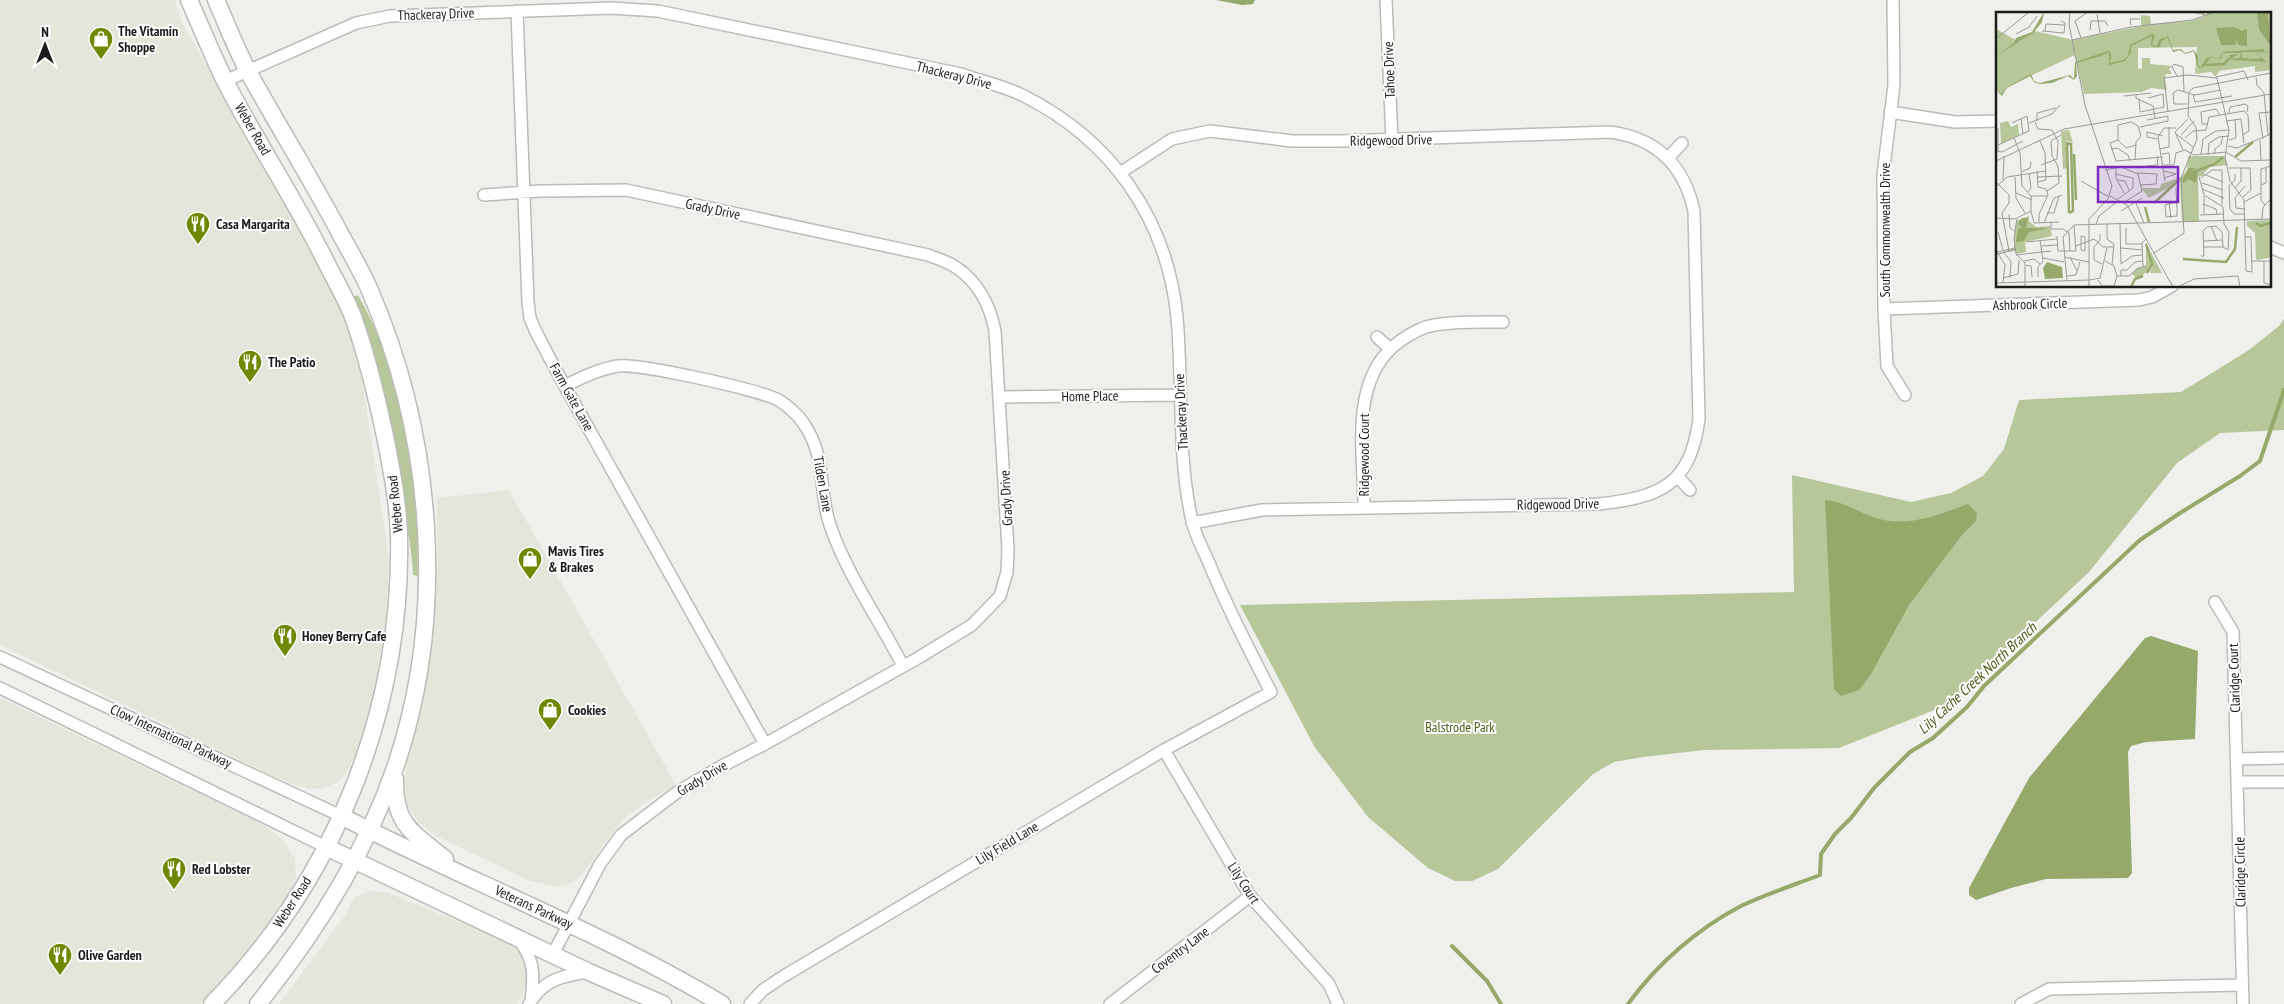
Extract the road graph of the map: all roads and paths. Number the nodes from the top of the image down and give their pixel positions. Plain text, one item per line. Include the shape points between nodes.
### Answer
1 (189, 0) edge
2 (216, 0) edge
3 (1386, 0) edge
4 (1893, 0) edge
5 (517, 11) junction
6 (248, 72) junction
7 (225, 81) junction
8 (1890, 112) junction
9 (1996, 121) edge
10 (1392, 141) junction
11 (1682, 143) dead end
12 (1668, 158) junction
13 (1120, 173) junction
14 (524, 192) junction
15 (484, 195) dead end
16 (2272, 248) edge
17 (2284, 253) edge
18 (2168, 288) edge
19 (1884, 309) junction
20 (1503, 322) dead end
21 (1377, 337) dead end
22 (1389, 348) junction
23 (565, 386) junction
24 (1180, 395) junction
25 (1905, 395) dead end
26 (1000, 396) junction
27 (1678, 477) junction
28 (1690, 490) dead end
29 (1364, 508) junction
30 (1192, 523) junction
31 (2215, 602) dead end
32 (0, 657) edge
33 (903, 666) junction
34 (0, 688) edge
35 (1271, 692) joint
36 (765, 744) junction
37 (1164, 750) junction
38 (2284, 758) edge
39 (2237, 759) junction
40 (395, 767) junction
41 (2238, 782) junction
42 (2284, 782) edge
43 (342, 816) junction
44 (369, 830) junction
45 (326, 847) junction
46 (354, 860) junction
47 (464, 874) junction
48 (1250, 896) junction
49 (568, 922) junction
50 (517, 936) junction
51 (553, 954) junction
52 (589, 972) junction
53 (2242, 985) junction
54 (530, 1002) edge
55 (212, 1004) edge
56 (258, 1004) edge
57 (663, 1004) edge
58 (722, 1004) edge
59 (750, 1004) edge
60 (1110, 1004) edge
61 (1338, 1004) edge
62 (2022, 1004) edge
63 (2243, 1004) edge

1 - 7 main road, Weber Road
2 - 6 main road, Weber Road
3 - 10 street, Tahoe Drive
4 - 8 street, South Commonwealth Drive via 1894,85
5 - 6 street, Thackeray Drive via 390,16 356,23
5 - 13 street, Thackeray Drive via 611,8 658,12 961,74 1020,94 1048,109 1073,127
5 - 14 street, Farm Gate Lane
6 - 7 street, Thackeray Drive
6 - 40 main road, Weber Road via 367,283 391,346 412,423 423,494 426,606 414,700
7 - 43 main road, Weber Road via 304,217 351,312 374,384 394,485 399,574 388,669 373,736
8 - 9 street via 1956,122
8 - 19 street, South Commonwealth Drive via 1882,175
10 - 12 street, Ridgewood Drive via 1610,132 1639,139
10 - 13 street, Ridgewood Drive via 1292,141 1210,131 1172,139
11 - 12 street
12 - 27 street, Ridgewood Drive via 1688,188 1695,222 1698,419 1694,442
13 - 24 street, Thackeray Drive via 1136,193 1154,228 1169,274 1176,317
14 - 15 street, Grady Drive
14 - 23 street, Farm Gate Lane via 530,318
14 - 26 street, Grady Drive via 626,190 928,255 957,268 979,289 990,308
16 - 17 street
18 - 19 street, Ashbrook Circle via 2139,300
19 - 25 street, South Commonwealth Drive via 1887,366
20 - 22 street, Ridgewood Court via 1466,321 1432,325 1409,334
21 - 22 street
22 - 29 street, Ridgewood Court via 1372,374 1362,414
23 - 33 street, Tilden Lane via 600,370 640,367 755,391 780,401 803,422 812,438 820,458 829,523 841,553
23 - 36 street, Farm Gate Lane
24 - 26 street, Home Place
24 - 30 street, Thackeray Drive via 1184,476
26 - 33 street, Grady Drive via 1008,549 1007,572 1000,596 972,625
27 - 28 street
27 - 29 street, Ridgewood Drive via 1636,500 1599,504
29 - 30 street, Ridgewood Drive via 1262,510
30 - 35 street, Thackeray Drive via 1226,606
31 - 39 street, Claridge Court via 2233,632
32 - 43 street, Clow International Parkway
33 - 36 street, Grady Drive
34 - 45 street
35 - 37 street, Lily Field Lane
36 - 49 street, Grady Drive via 680,791 621,835 600,864
37 - 48 street, Lily Court
37 - 59 street, Lily Field Lane via 784,976 763,990
38 - 39 street
39 - 41 street, Claridge Circle
40 - 44 main road, Weber Road
40 - 47 main road via 394,801 400,818 415,835
41 - 42 street
41 - 53 street, Claridge Circle
43 - 44 main road, Veterans Parkway
43 - 45 main road, Weber Road
44 - 46 main road, Weber Road
44 - 47 main road, Veterans Parkway
45 - 46 main road
45 - 55 main road, Weber Road via 290,908 261,948
46 - 50 main road
46 - 56 main road, Weber Road via 296,957
47 - 49 main road, Veterans Parkway
48 - 60 street, Coventry Lane
48 - 61 street, Lily Court via 1329,984
49 - 51 street, Grady Drive
49 - 58 main road, Veterans Parkway
50 - 51 main road
50 - 54 street via 530,955 534,976
51 - 52 main road
52 - 54 street via 560,976 545,985
52 - 57 main road
53 - 62 street via 2049,989
53 - 63 street, Claridge Circle

